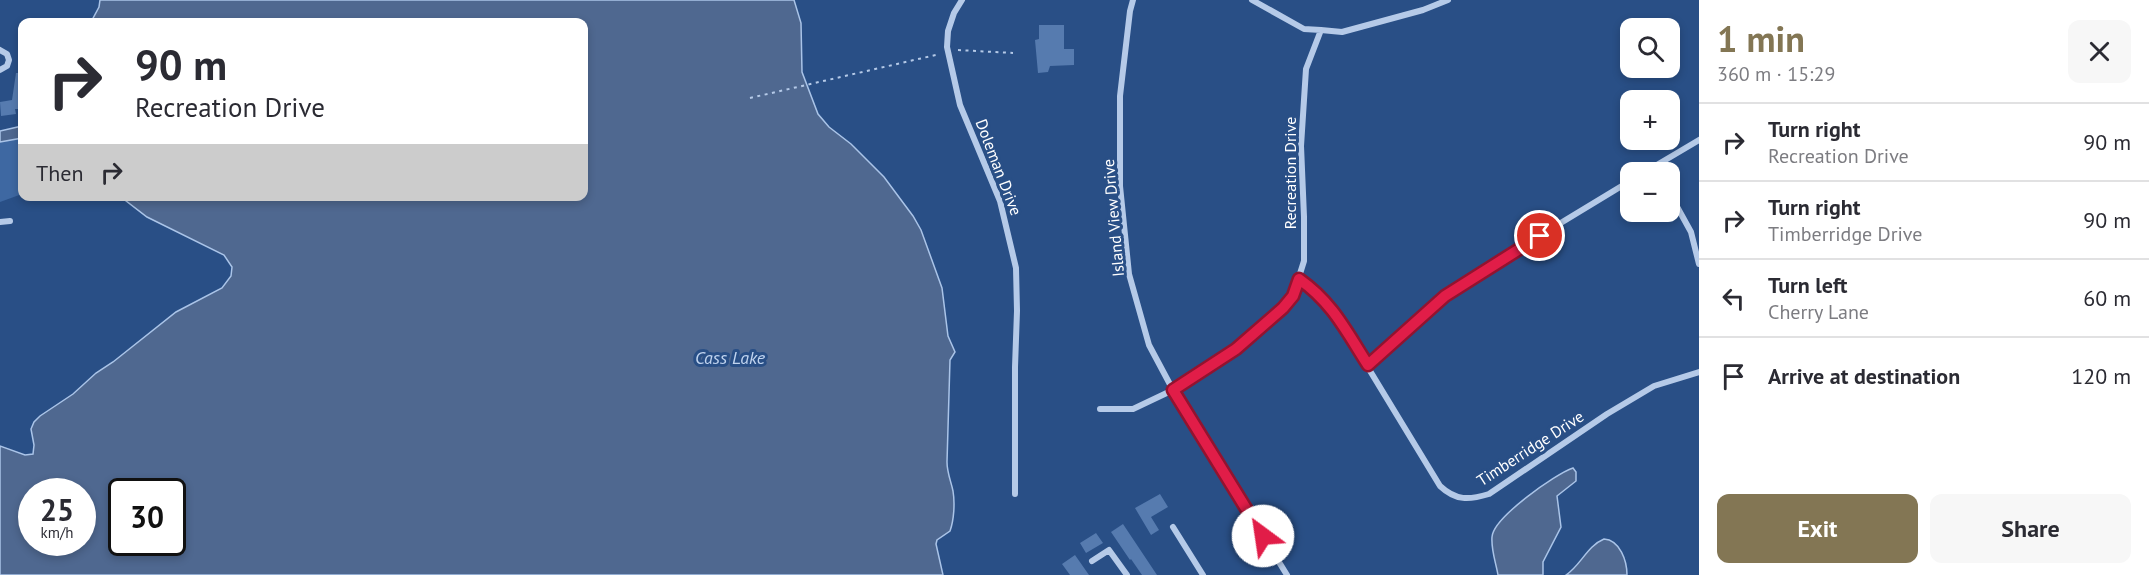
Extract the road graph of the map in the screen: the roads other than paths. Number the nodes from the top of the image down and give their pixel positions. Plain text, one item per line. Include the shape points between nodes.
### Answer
1 (962, 0) edge
2 (1133, 0) edge
3 (1252, 0) edge
4 (1448, 0) edge
5 (1321, 30) junction
6 (0, 50) edge
7 (0, 70) edge
8 (1699, 140) edge
9 (1667, 162) edge
10 (1620, 188) edge
11 (1680, 212) edge
12 (10, 221) dead end
13 (0, 222) edge
14 (1699, 264) edge
15 (1299, 279) junction
16 (1368, 365) junction
17 (1699, 372) edge
18 (1173, 390) junction
19 (1100, 409) dead end
20 (1015, 494) dead end
21 (1173, 527) dead end
22 (1092, 561) dead end
23 (1127, 575) edge
24 (1203, 575) edge
25 (1287, 575) edge

1 - 20 street, Doleman Drive via 948,30 948,51 960,105 1000,201 1016,268
2 - 18 street, Island View Drive via 1120,96 1120,186 1130,274 1149,345
3 - 5 street via 1304,28
4 - 5 street via 1342,32
5 - 15 street, Recreation Drive via 1306,69 1301,146 1304,261
6 - 7 street via 9,60
8 - 9 street
10 - 16 street via 1445,296
11 - 14 street via 1691,232
12 - 13 street
15 - 16 street, Timberridge Drive via 1330,305
15 - 18 street, Recreation Drive via 1283,308 1236,349
16 - 17 street, Timberridge Drive via 1440,486 1461,498 1474,499 1489,494 1654,386
18 - 19 street, Recreation Drive via 1133,409
18 - 25 street, Island View Drive
21 - 24 street
22 - 23 street via 1109,550

